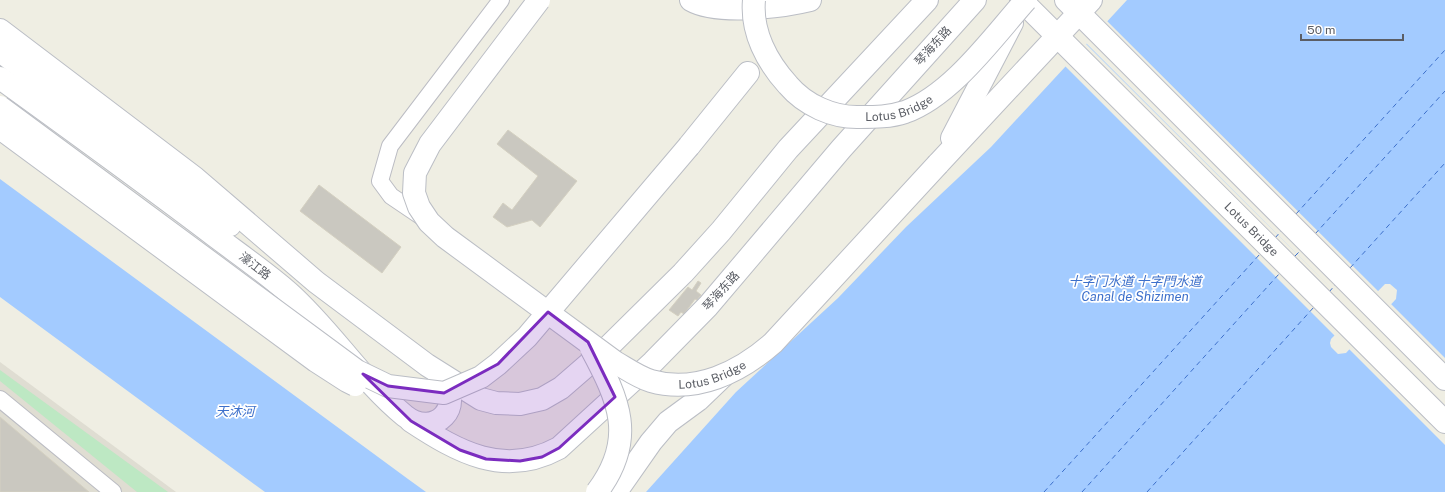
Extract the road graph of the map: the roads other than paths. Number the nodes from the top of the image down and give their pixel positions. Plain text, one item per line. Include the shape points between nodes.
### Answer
1 (501, 0) edge
2 (539, 0) edge
3 (691, 0) edge
4 (754, 0) edge
5 (810, 0) edge
6 (927, 0) edge
7 (975, 0) edge
8 (1021, 0) edge
9 (1026, 0) edge
10 (1066, 0) edge
11 (1090, 0) edge
12 (0, 30) edge
13 (0, 51) edge
14 (748, 73) dead end
15 (0, 78) edge
16 (0, 106) edge
17 (0, 128) edge
18 (938, 164) junction
19 (190, 206) junction
20 (429, 222) junction
21 (1311, 245) junction
22 (1289, 267) junction
23 (316, 282) junction
24 (588, 342) junction
25 (427, 365) junction
26 (723, 376) junction
27 (1445, 379) edge
28 (444, 392) junction
29 (0, 399) edge
30 (411, 420) junction
31 (1445, 422) edge
32 (113, 492) edge
33 (597, 492) edge
34 (616, 492) edge

1 - 20 street via 390,146 380,181 391,196
2 - 20 main road, Lotus Bridge, bridge via 430,144 417,166 414,193
3 - 5 main road via 710,7 739,8
4 - 9 main road, Lotus Bridge, bridge via 761,45 777,73 791,89 814,107 851,118 904,112 920,106 935,96 964,70
6 - 25 main road via 788,149 722,231 688,268 606,349 561,388 542,399 520,404 496,403 482,399
7 - 30 main road, 琴海东路 via 841,149 708,306 653,362 559,448 542,457 520,461 486,459 460,450
8 - 22 main road, Lotus Bridge
9 - 18 main road, Lotus Bridge, bridge
10 - 21 main road
11 - 18 main road, Lotus Bridge
12 - 23 main road via 195,178
13 - 19 main road, 濠江路
14 - 28 main road, bridge via 527,336 481,377
15 - 19 main road, 濠江路
16 - 28 main road, bridge via 357,371 388,386
17 - 28 main road, bridge via 316,361 347,381 382,395 407,397
18 - 26 main road, Lotus Bridge, bridge via 773,344 756,358
19 - 23 main road
19 - 30 main road, 濠江路 via 288,292 335,340 372,385
20 - 24 main road, Lotus Bridge, bridge via 445,237
21 - 22 main road
21 - 27 main road
22 - 31 main road, Lotus Bridge
23 - 25 main road
24 - 26 main road, Lotus Bridge, bridge via 632,373 652,381 688,384
24 - 33 main road, bridge via 613,391 622,426 616,457 608,476
25 - 30 main road via 445,383 451,396 449,408 438,421 428,424
26 - 34 main road via 698,400 668,422
29 - 32 street

